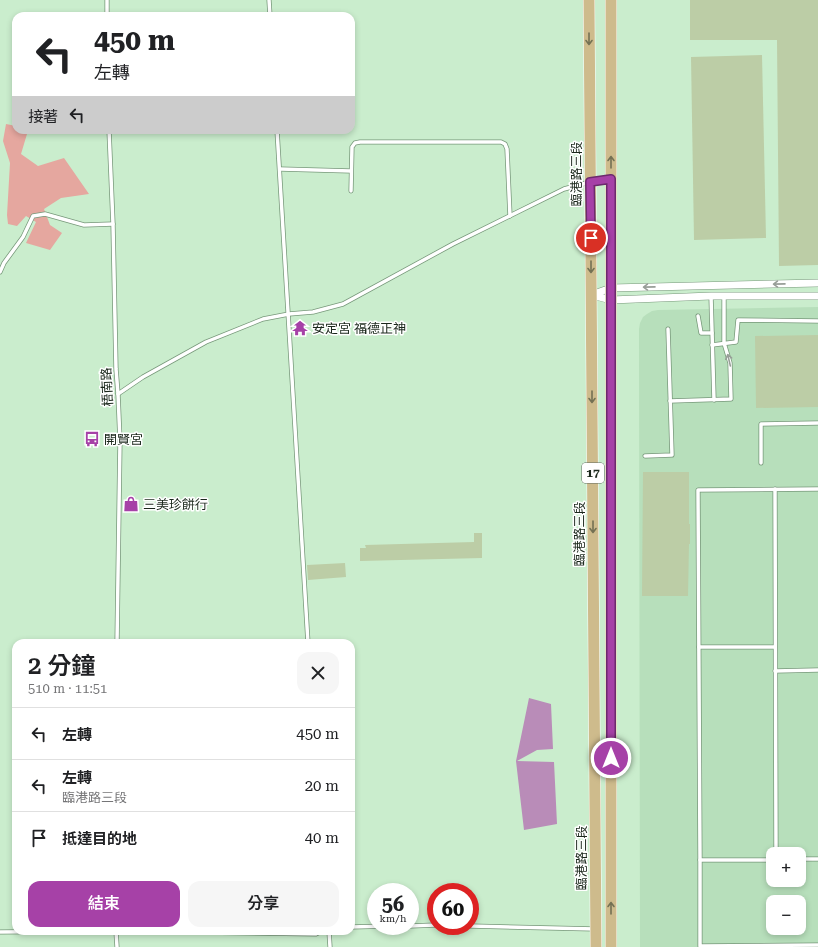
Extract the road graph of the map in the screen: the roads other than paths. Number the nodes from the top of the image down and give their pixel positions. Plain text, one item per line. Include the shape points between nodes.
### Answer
1 (107, 0) edge
2 (269, 0) edge
3 (589, 0) edge
4 (611, 0) edge
5 (107, 12) edge
6 (270, 12) edge
7 (109, 134) edge
8 (278, 134) edge
9 (280, 169) junction
10 (351, 171) junction
11 (611, 179) junction
12 (590, 182) junction
13 (351, 191) dead end
14 (510, 216) junction
15 (113, 224) junction
16 (0, 272) edge
17 (818, 283) edge
18 (611, 288) junction
19 (591, 295) junction
20 (711, 296) junction
21 (724, 296) junction
22 (818, 296) edge
23 (611, 300) junction
24 (289, 314) junction
25 (698, 316) dead end
26 (818, 321) edge
27 (668, 328) dead end
28 (712, 333) junction
29 (724, 343) junction
30 (712, 345) junction
31 (118, 394) junction
32 (714, 400) junction
33 (670, 401) junction
34 (818, 424) edge
35 (645, 456) dead end
36 (761, 463) dead end
37 (818, 489) edge
38 (774, 490) junction
39 (117, 639) edge
40 (308, 639) edge
41 (699, 647) junction
42 (775, 647) junction
43 (818, 670) edge
44 (775, 671) junction
45 (776, 847) edge
46 (818, 859) edge
47 (700, 860) junction
48 (766, 860) edge
49 (806, 860) edge
50 (479, 926) edge
51 (355, 927) edge
52 (367, 927) edge
53 (596, 929) junction
54 (0, 932) edge
55 (12, 932) edge
56 (116, 935) edge
57 (328, 935) edge
58 (818, 945) edge
59 (117, 947) edge
60 (330, 947) edge
61 (596, 947) edge
62 (611, 947) edge

1 - 5 lane
2 - 6 lane
3 -> 12 main road, 臨港路三段 / 17
11 -> 4 main road, 17
7 - 15 lane, 梧南路
8 - 9 lane
9 - 10 lane
9 - 24 lane
10 - 13 lane
10 - 14 lane via 352,148 355,143 360,142 501,142 507,148
11 - 12 lane
11 - 18 main road, 17
12 - 14 lane via 564,189
12 -> 19 main road, 臨港路三段 / 17
14 - 24 lane via 343,304 314,312
15 - 16 lane via 84,226 45,214 33,216 23,237
15 - 31 lane, 梧南路
17 -> 18 street
18 - 19 street
18 - 23 main road, 17
19 - 23 street
19 -> 53 main road, 臨港路三段 / 17
20 - 21 street
20 - 23 street
20 - 28 lane
21 - 22 street
21 - 29 lane
62 -> 23 main road, 17
24 - 31 lane via 263,319 206,342
24 - 40 lane
25 - 28 lane via 701,333
26 - 29 lane via 738,320 736,342
27 - 33 lane
28 - 30 lane
29 - 30 lane
32 -> 29 lane via 731,399 730,363
30 - 32 lane
31 - 39 lane, 梧南路 via 120,441
32 - 33 lane
33 - 35 lane via 672,454
34 - 36 lane via 761,424
37 - 38 lane
38 - 41 lane via 698,490
38 - 42 lane
41 - 42 lane
41 - 47 lane
42 - 44 lane
43 - 44 lane
44 - 45 lane
46 - 49 lane
47 - 48 lane
47 - 58 lane via 700,946
50 - 53 lane
51 - 52 lane
53 - 61 main road, 臨港路三段 / 17
54 - 55 lane
56 - 59 lane
57 - 60 lane

